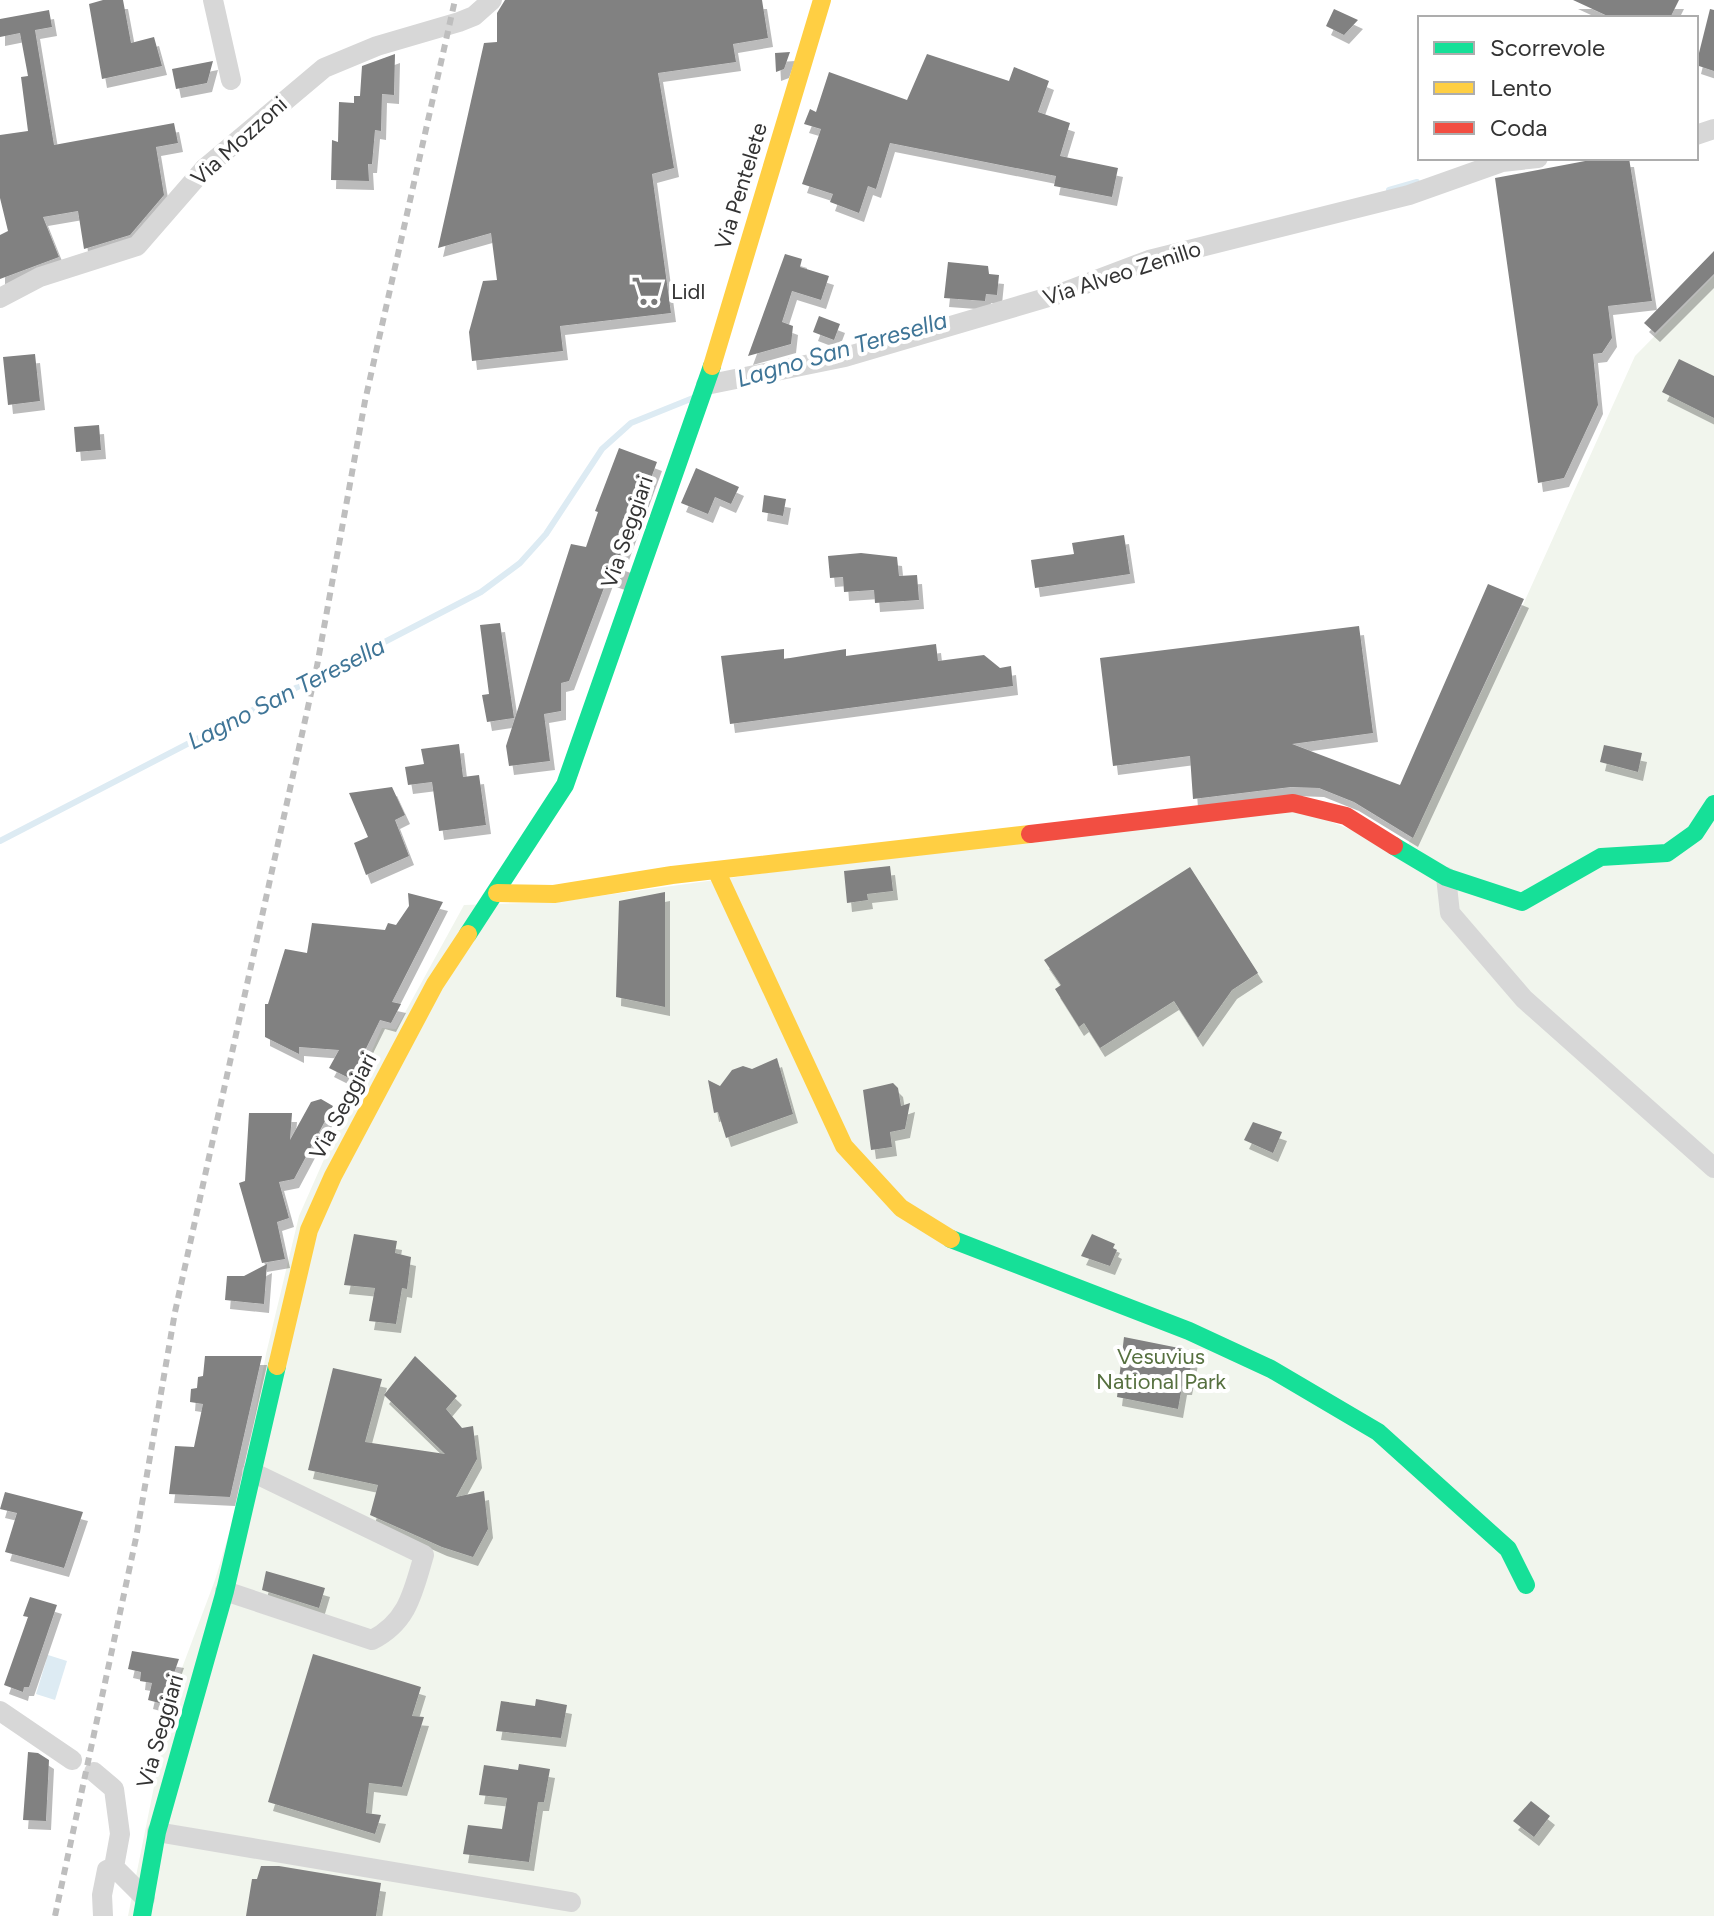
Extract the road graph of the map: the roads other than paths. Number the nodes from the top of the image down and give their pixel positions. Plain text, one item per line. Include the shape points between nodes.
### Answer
1 (213, 0) edge
2 (492, 0) edge
3 (822, 0) edge
4 (231, 80) dead end
5 (1520, 160) edge
6 (0, 298) edge
7 (706, 385) junction
8 (1714, 804) edge
9 (716, 870) junction
10 (1446, 877) junction
11 (497, 893) junction
12 (1714, 1168) edge
13 (252, 1472) junction
14 (1526, 1585) dead end
15 (225, 1591) junction
16 (0, 1711) edge
17 (72, 1760) dead end
18 (94, 1772) dead end
19 (157, 1832) junction
20 (114, 1867) junction
21 (571, 1902) dead end
22 (144, 1907) edge
23 (103, 1916) edge

1 - 4 street
2 - 6 street, Via Mozzoni via 474,16 324,68 204,169 137,246 40,277
3 - 7 street, Via Pentelete
5 - 7 street, Via Alveo Zenillo via 1409,195 1149,260 1059,294 845,357
7 - 11 street, Via Seggiari via 565,785
8 - 10 street via 1695,833 1667,853 1601,857 1522,902
9 - 10 street via 1293,803 1346,816
9 - 11 street via 586,893 526,898
9 - 14 street via 844,1146 901,1208 950,1238 1189,1331 1271,1369 1378,1432 1508,1549
10 - 12 street via 1450,913 1524,999
11 - 13 street, Via Seggiari via 435,984 309,1230
13 - 15 street, Via Seggiari
13 - 15 street via 424,1555 412,1597 394,1630 372,1640
15 - 19 street, Via Seggiari
16 - 17 street
18 - 20 street via 114,1789 120,1834
19 - 21 street
19 - 22 street, Via Seggiari
20 - 22 street
20 - 23 street via 107,1870

